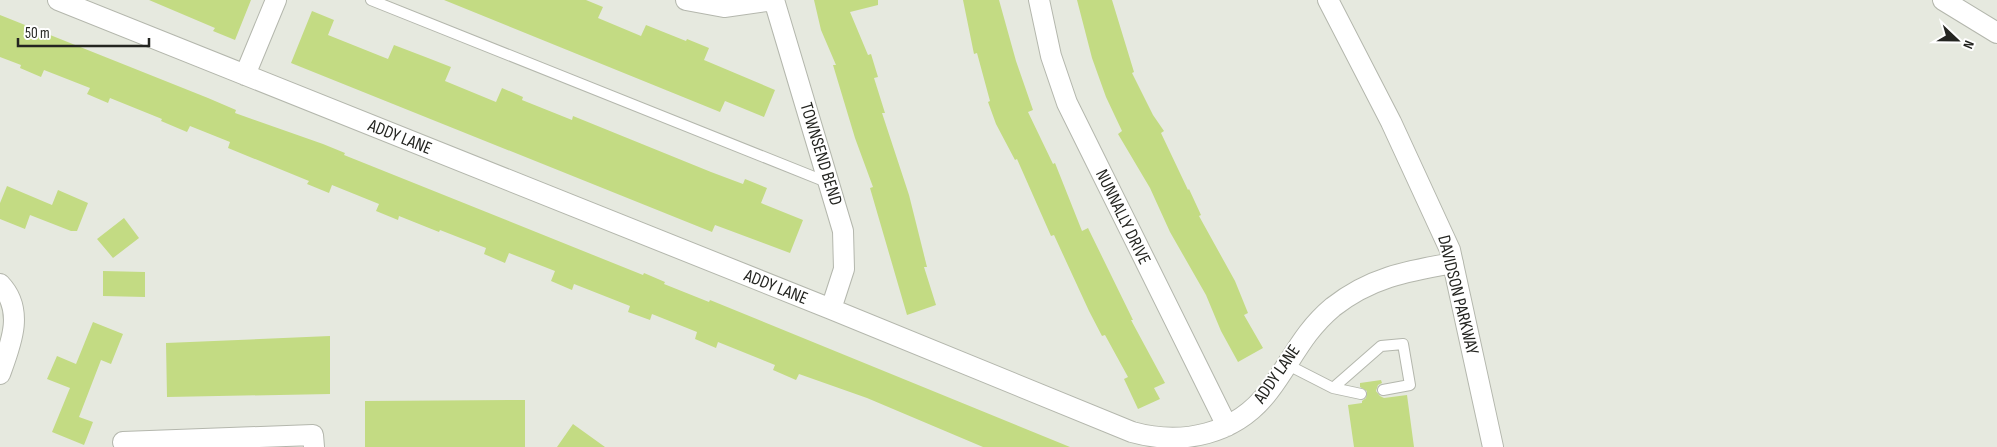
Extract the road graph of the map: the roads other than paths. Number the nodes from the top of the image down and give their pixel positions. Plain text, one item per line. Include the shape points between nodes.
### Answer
1 (58, 0) edge
2 (276, 0) edge
3 (371, 0) edge
4 (686, 0) edge
5 (773, 0) edge
6 (1039, 0) edge
7 (1328, 0) edge
8 (1943, 0) edge
9 (1997, 33) edge
10 (245, 75) junction
11 (830, 183) junction
12 (1453, 262) junction
13 (0, 284) edge
14 (831, 309) junction
15 (1286, 364) junction
16 (0, 374) edge
17 (1333, 388) junction
18 (1383, 390) dead end
19 (1361, 394) dead end
20 (1227, 426) junction
21 (123, 442) dead end
22 (314, 447) edge
23 (1493, 447) edge

1 - 10 street, ADDY LANE
2 - 10 street
3 - 11 lane
4 - 5 street via 724,7
5 - 11 street, TOWNSEND BEND
6 - 20 street, NUNNALLY DRIVE via 1051,56 1067,103
7 - 12 street, DAVIDSON PARKWAY via 1391,122
8 - 9 street
10 - 14 street, ADDY LANE
11 - 14 street, TOWNSEND BEND via 842,222 845,250 842,278
12 - 15 street, ADDY LANE via 1393,274 1349,295 1317,322
12 - 23 street, DAVIDSON PARKWAY
13 - 16 street via 8,295 15,319 12,340
14 - 20 street, ADDY LANE via 1132,432 1159,438 1183,438
15 - 17 lane
15 - 20 street, ADDY LANE via 1260,402
17 - 18 lane via 1381,346 1402,344 1410,385
17 - 19 lane
21 - 22 street via 314,435

